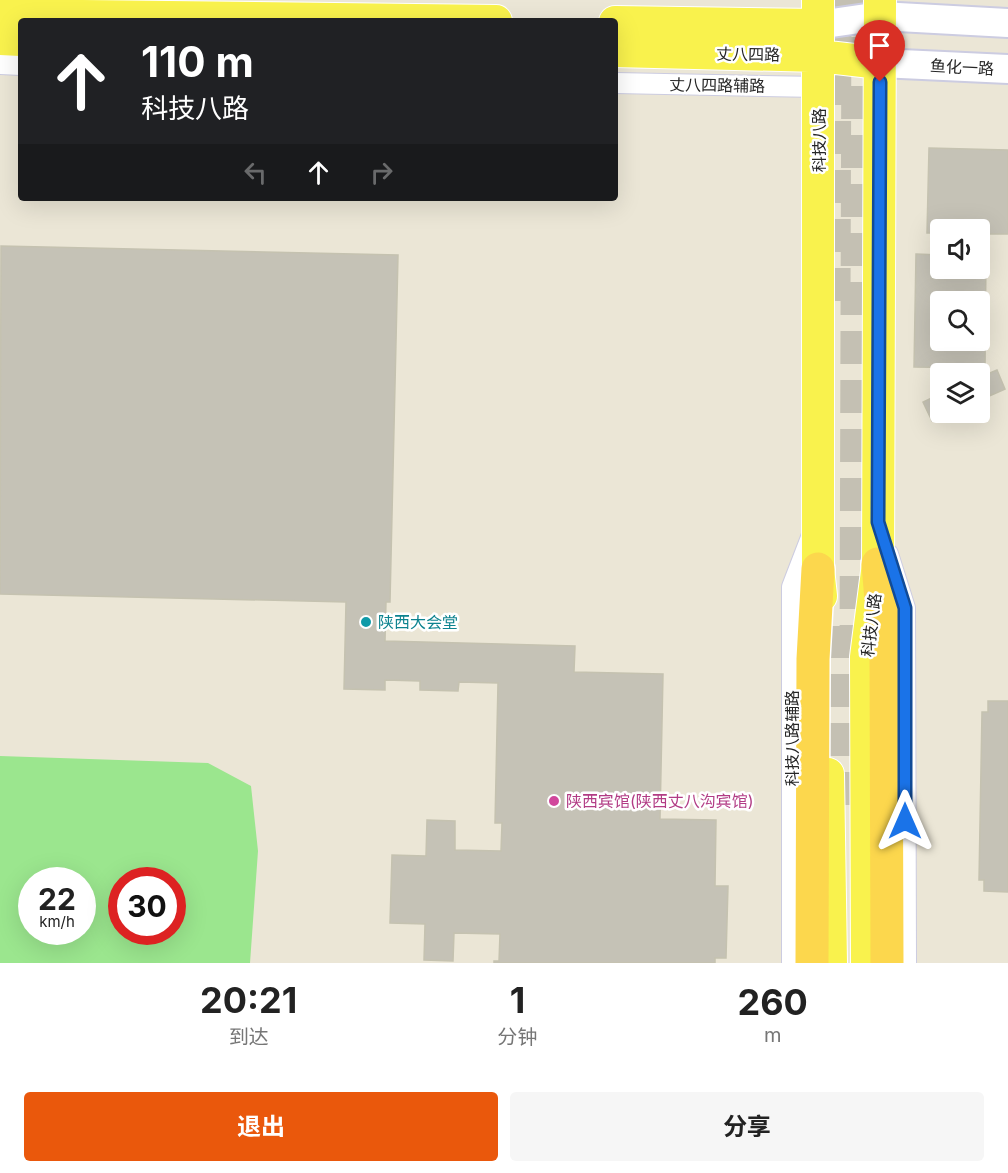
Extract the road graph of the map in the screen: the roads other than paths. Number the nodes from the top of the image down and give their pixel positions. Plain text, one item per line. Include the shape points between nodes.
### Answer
1 (880, 8) edge
2 (818, 12) edge
3 (0, 15) edge
4 (248, 18) edge
5 (618, 22) edge
6 (1008, 23) edge
7 (0, 39) edge
8 (18, 40) edge
9 (618, 51) edge
10 (819, 56) junction
11 (880, 63) junction
12 (0, 64) edge
13 (18, 65) edge
14 (1008, 69) edge
15 (618, 83) edge
16 (819, 87) junction
17 (818, 519) junction
18 (878, 522) junction
19 (878, 564) junction
20 (819, 569) junction
21 (792, 963) edge
22 (812, 963) edge
23 (831, 963) edge
24 (867, 963) edge
25 (887, 963) edge
26 (906, 963) edge

1 - 2 main road
1 - 6 main road
1 - 11 main road, 科技八路
2 - 5 main road, 丈八四路
2 - 10 main road, 科技八路
3 - 4 main road
7 - 8 main road
9 - 10 main road, 丈八四路
10 - 11 main road, 丈八四路
10 - 16 main road, 科技八路
11 - 14 main road, 鱼化一路
11 - 18 main road, 科技八路
12 - 13 street
15 - 16 street, 丈八四路辅路
16 - 17 main road, 科技八路
17 - 20 main road, 科技八路
17 - 21 street, 科技八路辅路 via 792,587
18 - 19 main road, 科技八路
18 - 26 street via 905,608
19 - 24 main road, 科技八路 via 866,657
19 - 25 highway via 886,659
20 - 22 highway via 813,659
20 - 23 main road, 科技八路 via 826,649

